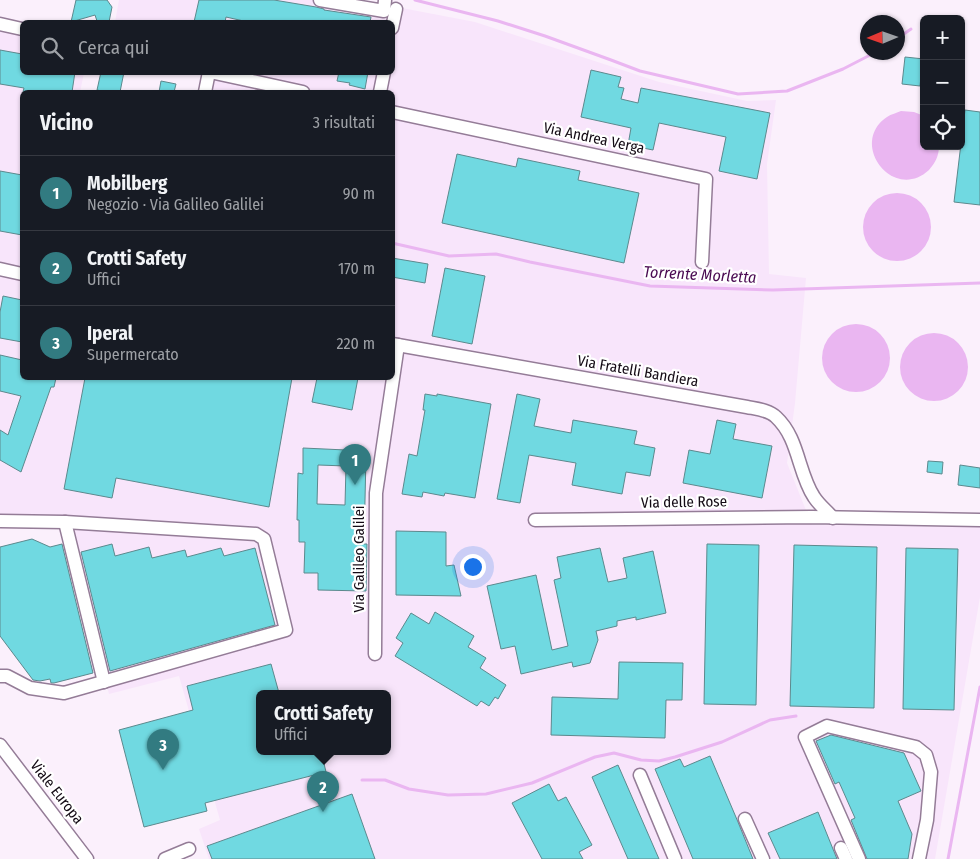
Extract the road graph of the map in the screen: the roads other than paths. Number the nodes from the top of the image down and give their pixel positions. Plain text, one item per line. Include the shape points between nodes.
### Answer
1 (320, 0) edge
2 (389, 4) edge
3 (391, 20) edge
4 (0, 24) edge
5 (20, 29) edge
6 (209, 75) edge
7 (224, 75) edge
8 (383, 75) edge
9 (206, 90) edge
10 (294, 90) edge
11 (380, 90) edge
12 (395, 113) edge
13 (702, 262) dead end
14 (0, 270) edge
15 (20, 274) edge
16 (395, 345) edge
17 (391, 380) edge
18 (833, 518) junction
19 (535, 520) dead end
20 (980, 520) edge
21 (0, 521) edge
22 (65, 522) junction
23 (376, 654) dead end
24 (2, 673) edge
25 (104, 682) junction
26 (0, 745) edge
27 (640, 774) dead end
28 (746, 819) dead end
29 (189, 849) dead end
30 (87, 859) edge
31 (166, 859) edge
32 (676, 859) edge
33 (764, 859) edge
34 (859, 859) edge
35 (919, 859) edge

1 - 2 street via 384,10
2 - 3 street
4 - 5 street
6 - 9 street
7 - 10 street
8 - 11 street
12 - 13 street, Via Andrea Verga via 706,179
14 - 15 street
16 - 18 street, Via Fratelli Bandiera via 769,412 776,416 790,437 814,497
17 - 23 street, Via Galileo Galilei via 376,494
18 - 19 street, Via delle Rose
18 - 20 street, Via delle Rose
21 - 22 street
22 - 25 street
22 - 25 street via 256,534 264,539 286,630
24 - 25 street via 30,688 64,693
26 - 30 street, Viale Europa
27 - 32 street
28 - 33 street
29 - 31 street
34 - 35 street via 805,737 826,726 916,746 926,756 932,772

